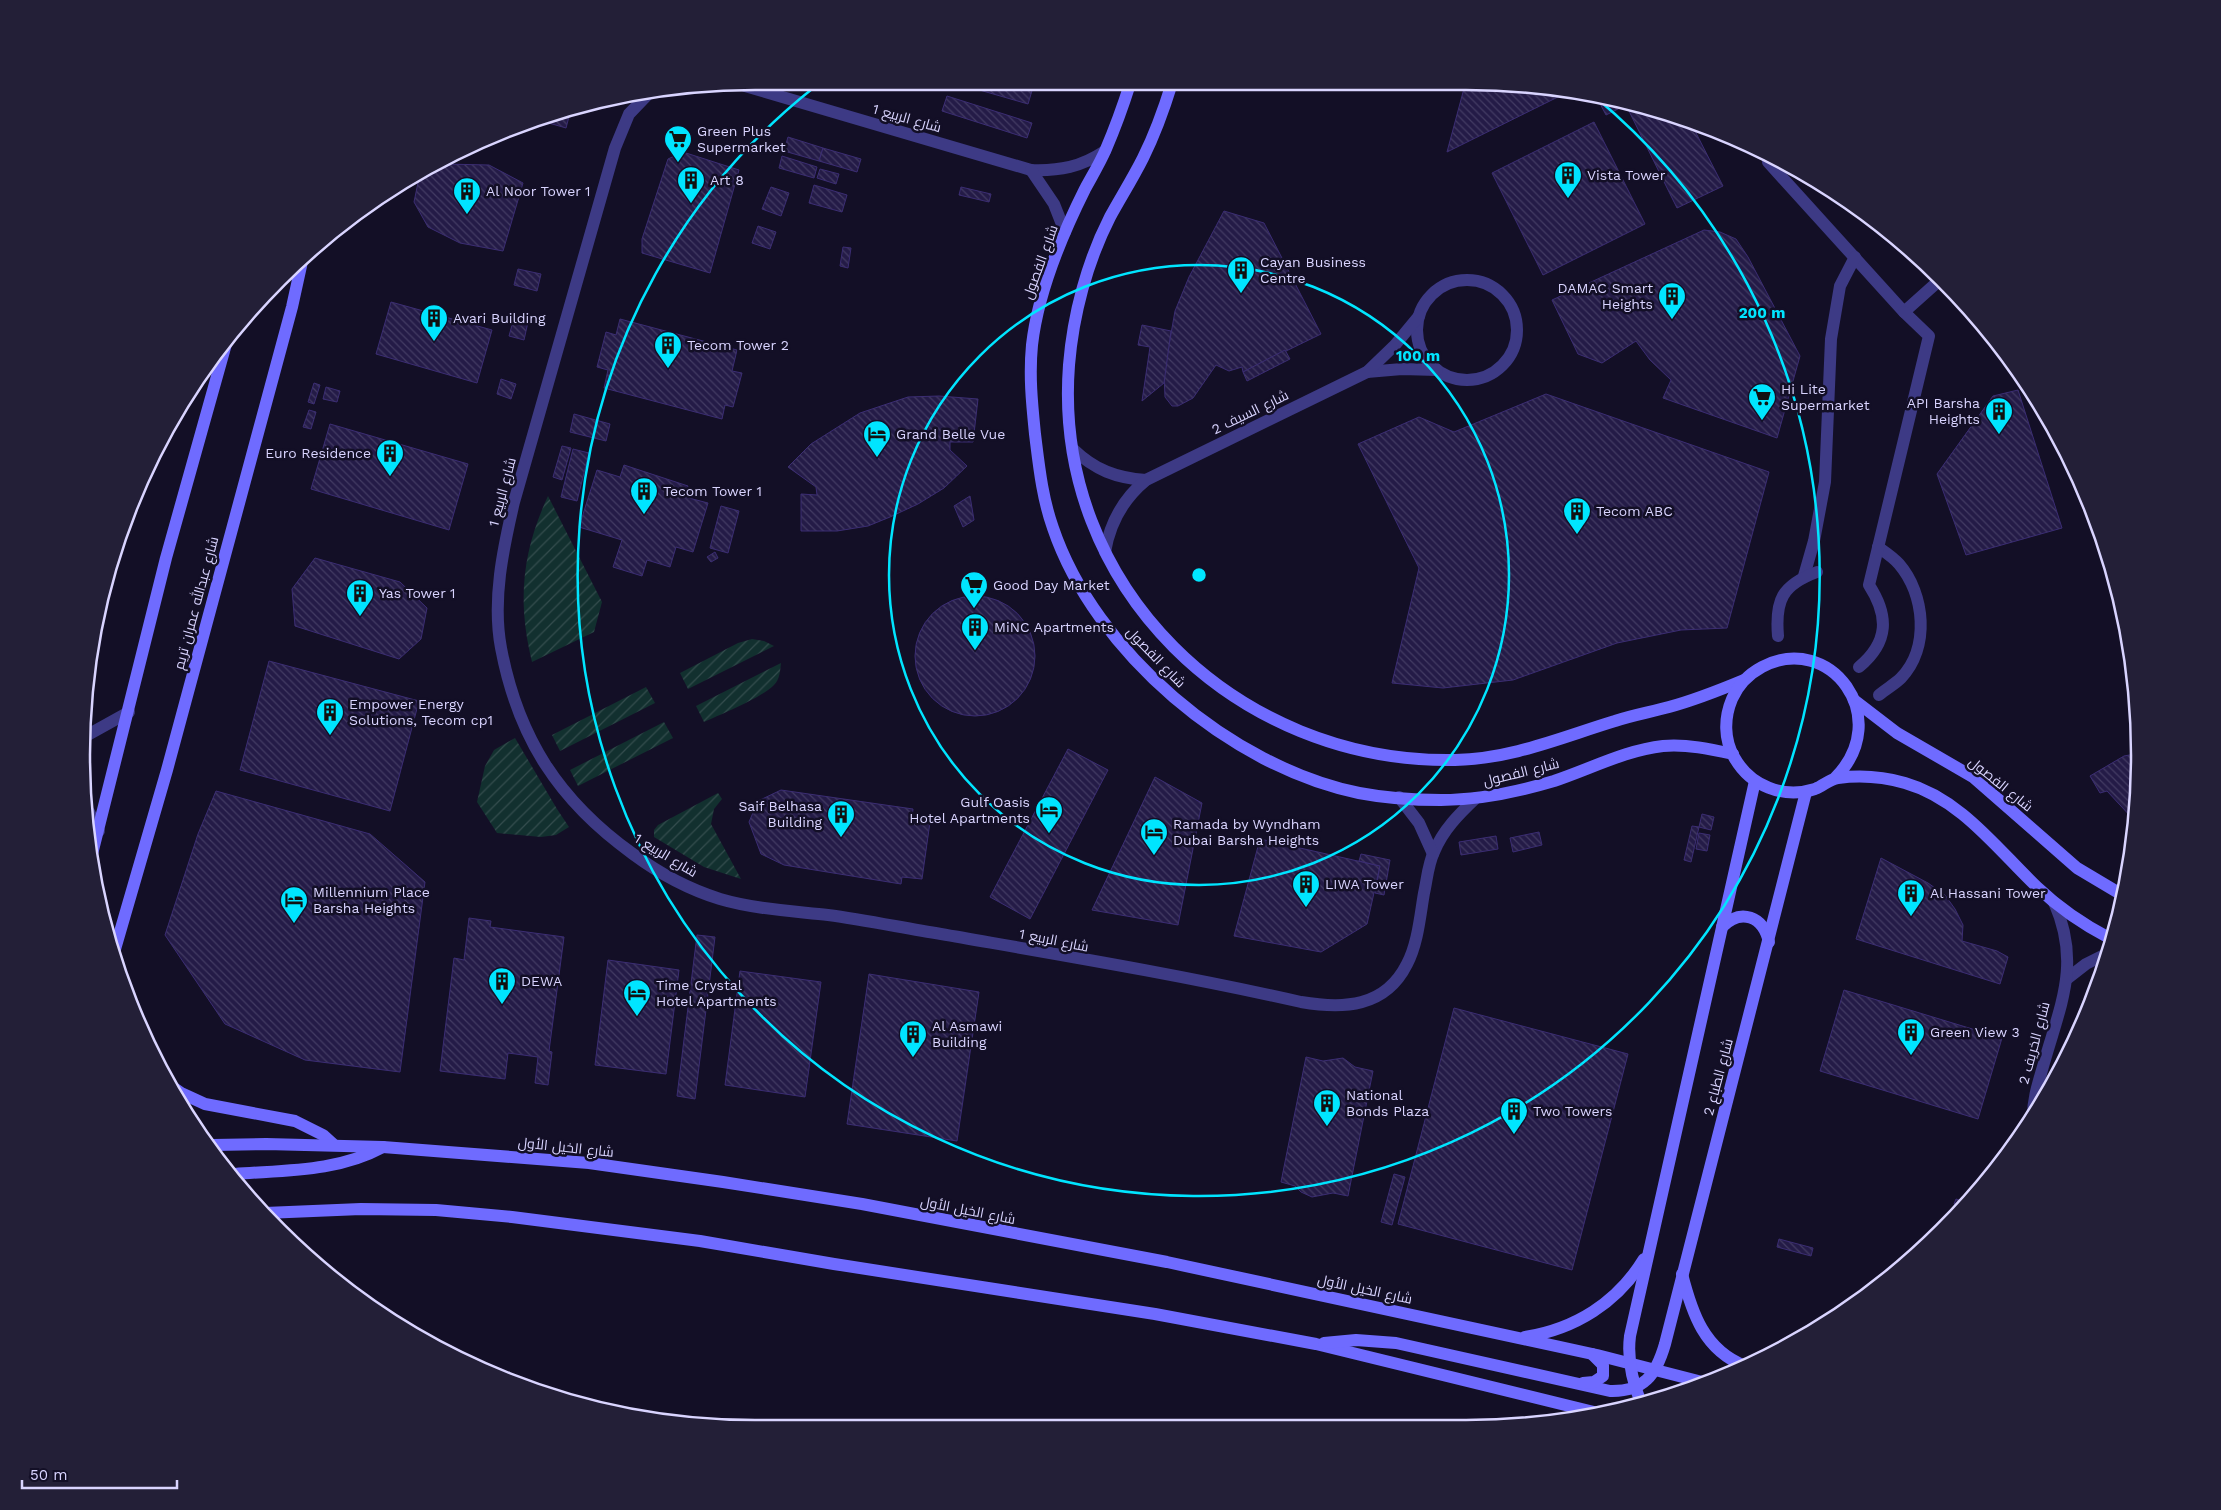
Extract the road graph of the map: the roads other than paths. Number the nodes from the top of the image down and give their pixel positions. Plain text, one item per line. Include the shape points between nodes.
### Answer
1 (758, 90) edge
2 (1128, 90) edge
3 (1170, 90) edge
4 (643, 100) edge
5 (1105, 151) junction
6 (1770, 164) edge
7 (1031, 170) junction
8 (1065, 232) junction
9 (1855, 257) junction
10 (300, 271) edge
11 (1935, 284) edge
12 (1904, 312) junction
13 (1419, 316) junction
14 (218, 363) edge
15 (1438, 370) junction
16 (1367, 372) junction
17 (1073, 449) junction
18 (1146, 480) junction
19 (1878, 547) junction
20 (1105, 552) junction
21 (1816, 572) dead end
22 (1804, 576) junction
23 (1778, 636) dead end
24 (1858, 667) dead end
25 (1744, 680) junction
26 (1879, 695) dead end
27 (1854, 700) junction
28 (129, 712) junction
29 (91, 733) edge
30 (1733, 754) junction
31 (1835, 778) junction
32 (1755, 781) junction
33 (1806, 792) junction
34 (1399, 797) junction
35 (1476, 798) junction
36 (94, 822) edge
37 (98, 831) junction
38 (96, 840) edge
39 (1433, 854) junction
40 (2116, 892) edge
41 (2054, 902) junction
42 (1722, 927) junction
43 (2106, 936) edge
44 (117, 941) edge
45 (1769, 942) junction
46 (2099, 957) edge
47 (2068, 978) junction
48 (183, 1094) edge
49 (2036, 1098) edge
50 (217, 1145) edge
51 (334, 1145) junction
52 (383, 1147) junction
53 (239, 1174) edge
54 (273, 1213) edge
55 (1649, 1250) junction
56 (1682, 1271) junction
57 (1519, 1338) junction
58 (1316, 1344) junction
59 (1592, 1354) junction
60 (1629, 1362) junction
61 (1736, 1362) edge
62 (1656, 1370) junction
63 (1693, 1380) edge
64 (1573, 1382) junction
65 (1635, 1388) junction
66 (1638, 1397) edge
67 (1582, 1409) edge

1 - 7 street, شارع الربيع 1
2 - 5 main road, شارع الفصول
3 - 17 main road, شارع الفصول via 1145,155 1097,247 1078,308 1069,367
4 - 39 street, شارع الربيع 1 via 630,114 615,148 514,502 502,561 499,600 501,647 515,700 544,764 587,818 672,880 721,899 869,921 1331,1007 1370,1000 1400,976 1412,950
5 - 7 street, شارع الربيع 1 via 1075,167
5 - 8 main road, شارع الفصول
6 - 9 street
7 - 8 street via 1054,204
8 - 34 main road, شارع الفصول via 1039,306 1032,344 1030,383 1041,484 1053,529 1072,571 1096,611 1129,654 1168,693 1210,726 1257,755 1307,777 1359,793
9 - 12 street
9 - 22 street via 1840,286 1832,339 1825,482
10 - 44 main road, شارع عبدالله عمران تريم via 169,761
11 - 12 street
12 - 19 street via 1929,336
13 - 15 street via 1416,331 1419,346 1426,360
13 - 15 street via 1424,302 1434,291 1447,283 1462,280 1485,283 1497,290 1514,313 1517,331 1514,348 1500,368 1490,375 1466,380 1448,377
13 - 16 street, شارع السيف 2
14 - 28 main road via 168,548
15 - 16 street, شارع السيف 2
16 - 18 street, شارع السيف 2
17 - 18 street via 1103,471 1119,477
17 - 20 main road, شارع الفصول via 1080,484
18 - 20 street, شارع السيف 2 via 1118,512
19 - 24 street via 1869,585 1882,608 1882,635 1877,648
19 - 26 street via 1898,563 1908,578 1918,602 1920,628 1918,647 1910,665 1901,678
20 - 25 main road, شارع الفصول via 1123,585 1154,626 1189,663 1229,694 1281,724 1320,740 1369,754 1414,760 1503,755 1672,706
21 - 22 street
22 - 23 street via 1790,586 1780,600 1776,616
25 - 27 main road via 1771,662 1804,660 1834,673
25 - 30 main road via 1735,692 1726,723
27 - 31 main road via 1858,714 1858,742 1846,768
27 - 40 main road, شارع الفصول via 1896,733 1973,777 2077,868
28 - 29 street
28 - 37 main road
30 - 32 main road
30 - 35 main road, شارع الفصول via 1708,748 1662,746 1629,754 1554,781
31 - 33 main road
31 - 41 main road via 1884,778 1929,792 1972,822
32 - 33 main road via 1788,793
32 - 42 main road, شارع الطباع 2
33 - 45 main road, شارع الطباع 2
34 - 35 main road, شارع الفصول
34 - 39 street via 1419,823
35 - 39 street, شارع الربيع 1 via 1451,823
36 - 37 street
37 - 38 main road
41 - 43 main road
41 - 47 street, شارع الخريف 2 via 2067,942
42 - 45 main road via 1728,921 1746,916 1762,925
42 - 55 main road, شارع الطباع 2
45 - 56 main road, شارع الطباع 2
46 - 47 street
47 - 49 street, شارع الخريف 2
48 - 51 main road via 205,1104 295,1121 323,1134
50 - 51 main road, شارع الخيل الأول
51 - 52 main road, شارع الخيل الأول
52 - 53 main road via 339,1165
52 - 57 main road, شارع الخيل الأول via 589,1164 862,1204 1167,1262
54 - 58 main road via 436,1210 512,1217 700,1241 1155,1314
55 - 57 main road via 1625,1284 1594,1311 1558,1329
55 - 60 main road, شارع الطباع 2 via 1630,1336
56 - 61 main road via 1690,1304 1702,1332 1713,1346
56 - 62 main road, شارع الطباع 2
57 - 59 main road, شارع الخيل الأول
58 - 64 main road via 1356,1340 1396,1343
58 - 67 main road
59 - 60 main road, شارع الخيل الأول
59 - 64 main road via 1604,1365 1602,1376 1594,1382
60 - 62 main road, شارع الخيل الأول
60 - 65 main road, شارع الطباع 2
62 - 63 main road, شارع الخيل الأول
62 - 65 main road
64 - 65 main road via 1610,1391 1623,1392
65 - 66 main road, شارع الطباع 2

